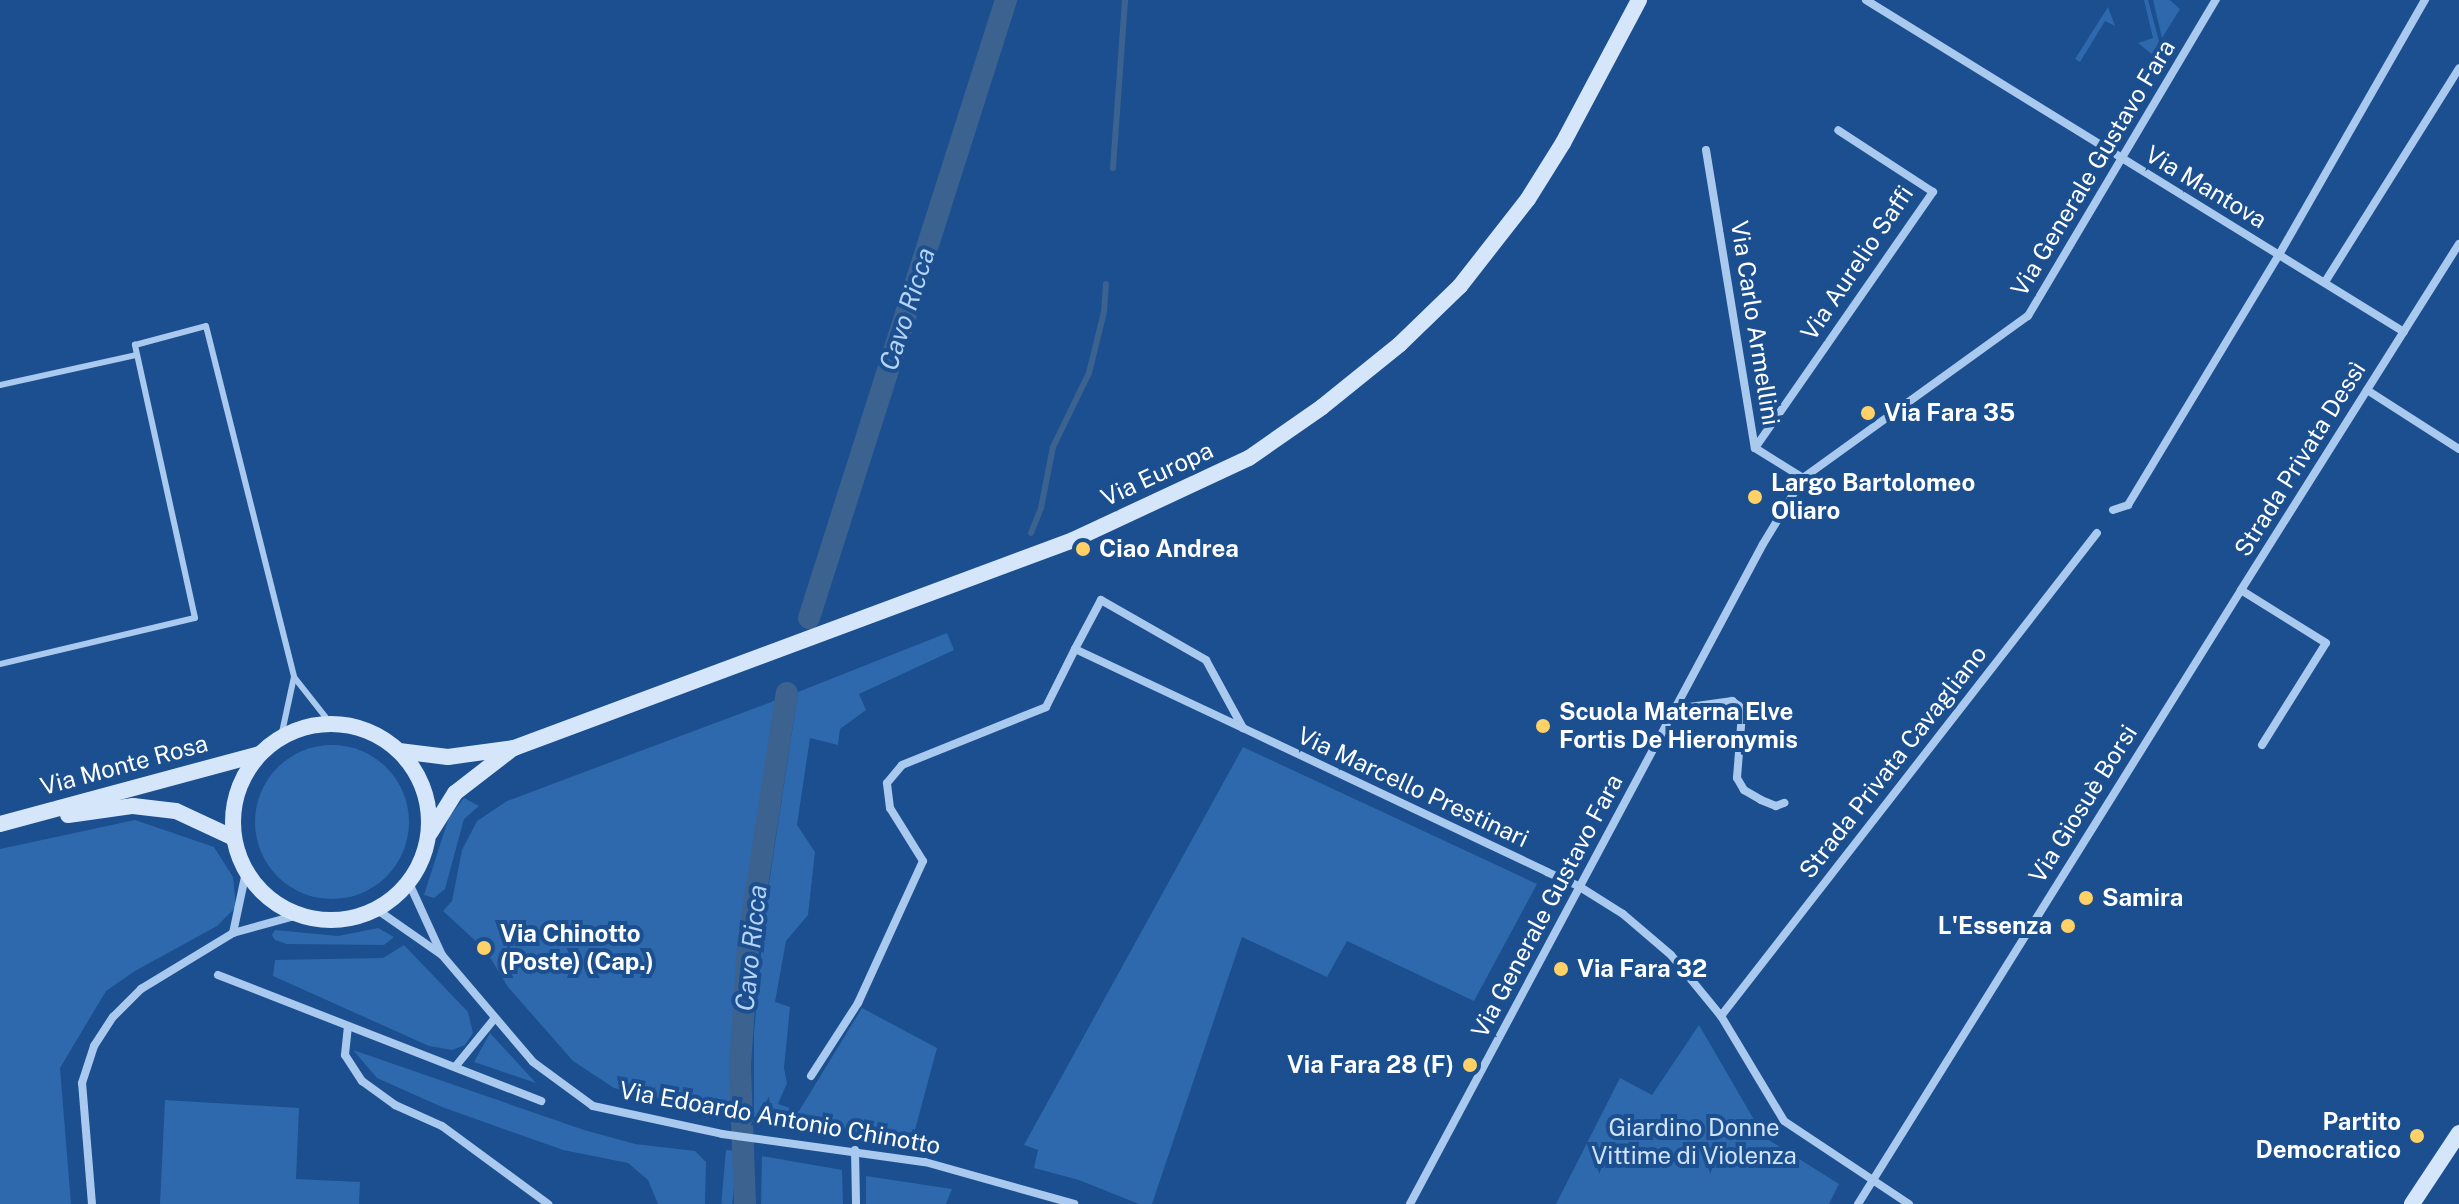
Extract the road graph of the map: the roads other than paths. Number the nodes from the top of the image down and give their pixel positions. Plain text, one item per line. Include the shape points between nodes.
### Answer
1 (1639, 0) edge
2 (1866, 0) edge
3 (2216, 0) edge
4 (2425, 0) edge
5 (2459, 68) edge
6 (1838, 130) dead end
7 (1706, 150) dead end
8 (2121, 159) junction
9 (2459, 244) edge
10 (2280, 253) junction
11 (2325, 282) junction
12 (2404, 332) junction
13 (137, 355) junction
14 (0, 385) edge
15 (2367, 390) junction
16 (1755, 448) junction
17 (2459, 449) edge
18 (1803, 478) junction
19 (2113, 510) dead end
20 (2097, 533) dead end
21 (2241, 590) junction
22 (1075, 649) junction
23 (0, 664) edge
24 (294, 677) junction
25 (1675, 709) junction
26 (331, 724) junction
27 (1243, 728) junction
28 (281, 737) junction
29 (2262, 745) dead end
30 (514, 748) junction
31 (399, 751) junction
32 (260, 754) junction
33 (1784, 803) dead end
34 (0, 826) edge
35 (430, 833) junction
36 (234, 838) junction
37 (246, 872) junction
38 (409, 883) junction
39 (1580, 887) junction
40 (376, 909) junction
41 (298, 915) junction
42 (233, 933) junction
43 (442, 955) junction
44 (218, 975) dead end
45 (1721, 1016) junction
46 (495, 1018) junction
47 (348, 1026) junction
48 (455, 1067) junction
49 (811, 1076) dead end
50 (541, 1101) dead end
51 (2459, 1133) edge
52 (855, 1150) junction
53 (1871, 1181) junction
54 (92, 1204) edge
55 (548, 1204) edge
56 (856, 1204) edge
57 (1074, 1204) edge
58 (1410, 1204) edge
59 (1858, 1204) edge
60 (1909, 1204) edge
61 (2412, 1204) edge

1 - 30 main road, Via Europa via 1535,188 1460,286 1389,353 1249,458 1073,540
2 - 8 street, Via Mantova
3 - 8 street, Via Generale Gustavo Fara
4 - 10 street
5 - 11 street
6 - 16 street, Via Aurelio Saffi via 1933,192
7 - 16 street, Via Carlo Armellini
8 - 10 street, Via Mantova
8 - 18 street, Via Generale Gustavo Fara via 2028,316
9 - 12 street, Strada Privata Dessì
10 - 11 street, Via Mantova
10 - 19 street via 2128,505
11 - 12 street, Via Mantova
12 - 15 street, Strada Privata Dessì
13 - 14 lane
13 - 23 lane via 195,618
13 - 24 lane via 135,345 206,326
15 - 17 street
15 - 21 street, Strada Privata Dessì
16 - 18 street, Via Carlo Armellini
18 - 25 street, Via Generale Gustavo Fara
20 - 45 street, Strada Privata Cavagliano
21 - 29 street, Strada Privata Dessì via 2326,643
21 - 53 street, Via Giosuè Borsi
22 - 27 street, Via Marcello Prestinari
22 - 27 street via 1101,600 1206,660
22 - 49 street via 1046,707 902,765 887,783 890,808 923,861 858,1003
24 - 26 lane
24 - 28 lane
25 - 33 street via 1732,701 1739,706 1737,778 1744,790 1761,800 1776,806
25 - 39 street, Via Generale Gustavo Fara
26 - 28 main road
26 - 31 main road via 367,731
27 - 39 street, Via Marcello Prestinari
28 - 32 main road
30 - 31 main road, Via Europa via 448,757
30 - 35 main road, Via Europa via 455,793
31 - 35 main road via 424,788
32 - 34 main road, Via Monte Rosa
32 - 36 main road via 243,779 234,808
34 - 36 main road, Via Monte Rosa via 133,806 176,811
35 - 38 main road
36 - 37 main road
37 - 41 main road via 260,890
37 - 42 street
38 - 40 main road
38 - 43 street, Via Edoardo Antonio Chinotto
39 - 45 street, Via Marcello Prestinari via 1623,914 1671,955
39 - 58 street, Via Generale Gustavo Fara
40 - 41 main road via 329,921
40 - 43 street, Via Edoardo Antonio Chinotto
41 - 42 street
42 - 54 street via 141,989 94,1046 82,1083
43 - 46 street, Via Edoardo Antonio Chinotto
44 - 47 street
45 - 53 street, Via Marcello Prestinari via 1784,1121
46 - 48 street
46 - 52 street, Via Edoardo Antonio Chinotto via 533,1062 593,1106 722,1134
47 - 48 street
47 - 55 street via 345,1055 362,1081 395,1105 442,1126
48 - 50 street
51 - 61 main road
52 - 56 street
52 - 57 street, Via Edoardo Antonio Chinotto via 925,1162
53 - 59 street, Via Giosuè Borsi
53 - 60 street, Via Marcello Prestinari

